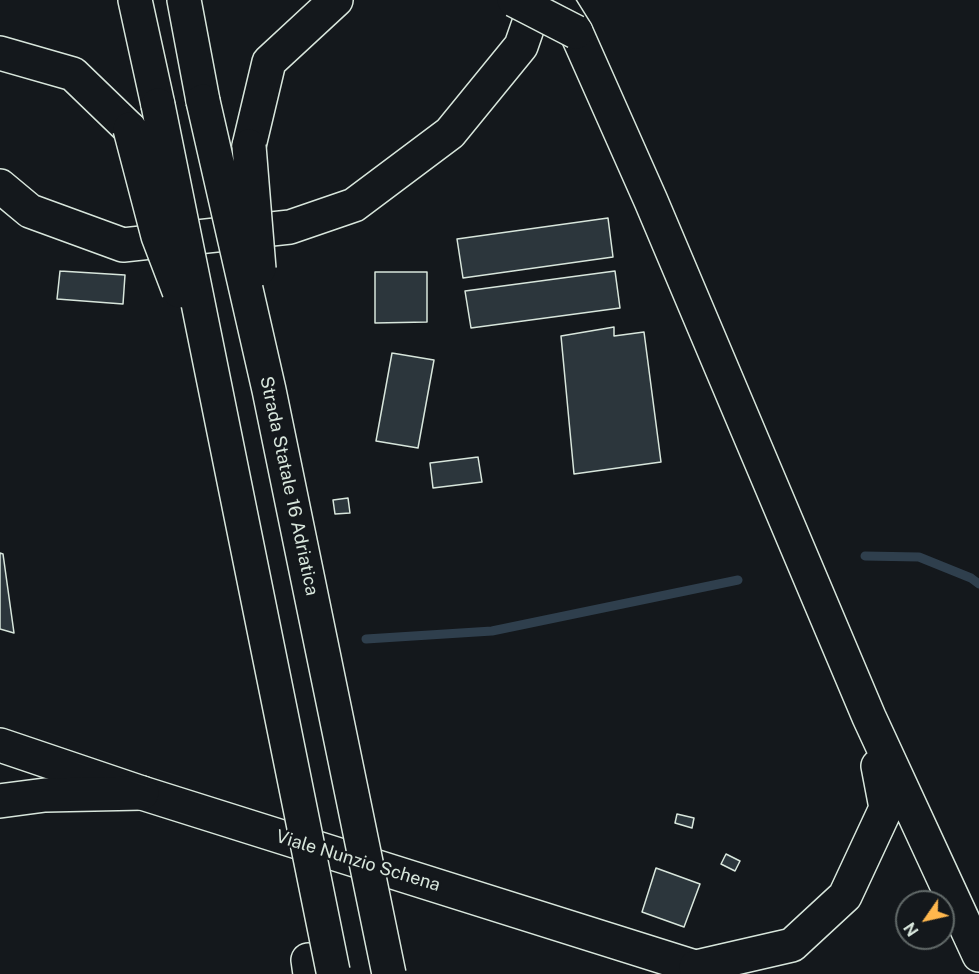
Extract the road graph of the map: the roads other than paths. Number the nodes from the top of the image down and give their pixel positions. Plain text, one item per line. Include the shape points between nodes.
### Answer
1 (135, 0) edge
2 (184, 0) edge
3 (336, 0) edge
4 (514, 0) edge
5 (537, 0) edge
6 (556, 0) edge
7 (576, 32) junction
8 (1, 52) edge
9 (0, 186) edge
10 (214, 383) junction
11 (269, 390) junction
12 (869, 717) junction
13 (0, 745) edge
14 (142, 793) junction
15 (0, 801) edge
16 (979, 955) edge
17 (321, 970) edge
18 (706, 972) edge
19 (389, 974) edge

1 - 10 main road, bridge
2 - 11 main road, Strada Statale 16 Adriatica, bridge
3 - 11 main road, bridge via 269,62 249,146
4 - 7 main road, bridge
5 - 9 main road via 521,46 450,133 354,205 290,227 123,245 30,211
6 - 7 main road
7 - 12 main road
8 - 10 main road, bridge via 73,74 130,129 158,236
10 - 17 main road, bridge via 289,755
11 - 19 main road, Strada Statale 16 Adriatica, bridge
12 - 16 main road
12 - 18 main road via 886,808 845,896 792,945
13 - 14 main road, Viale Nunzio Schena
14 - 15 main road via 45,795
14 - 18 main road, Viale Nunzio Schena

